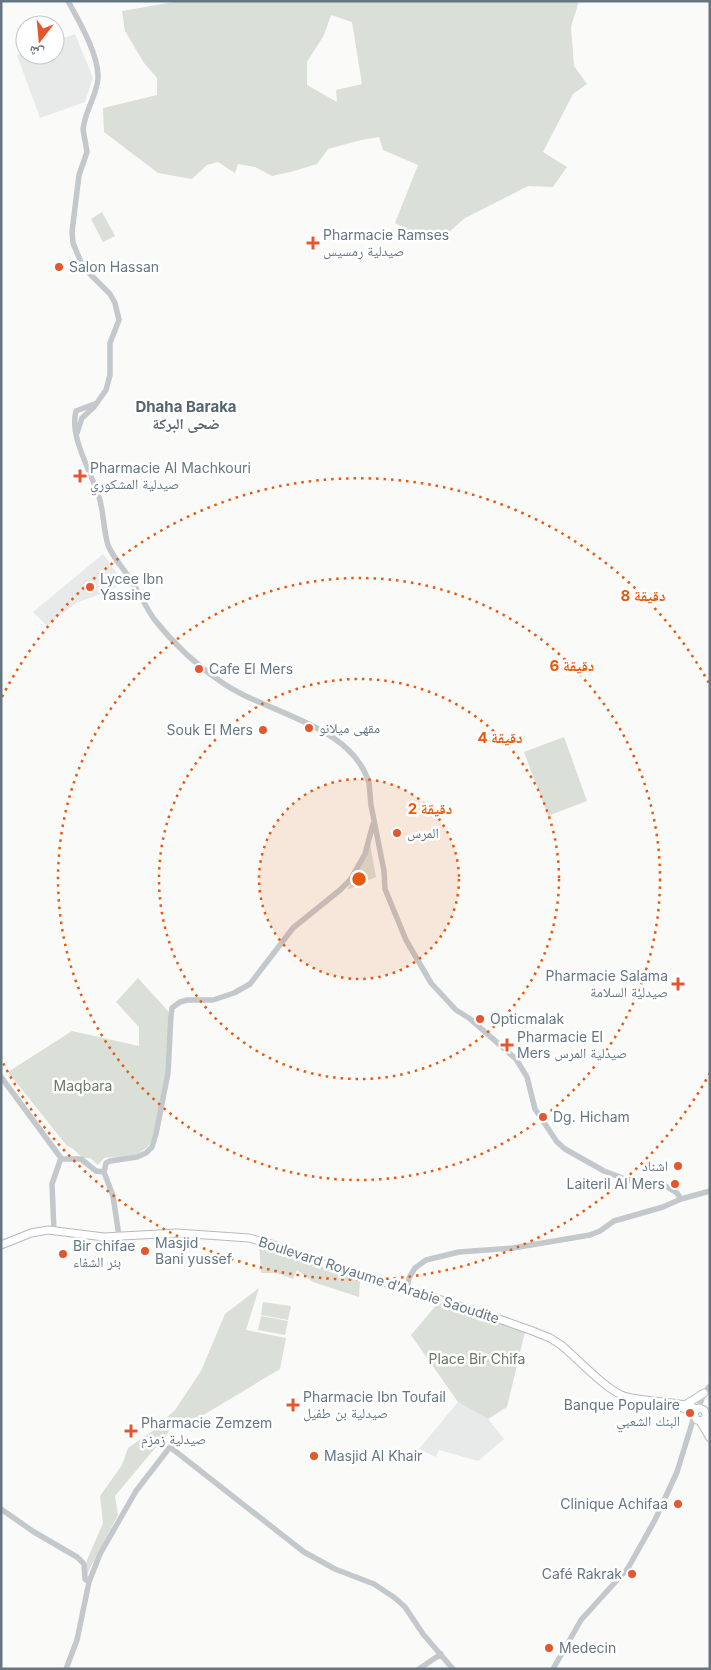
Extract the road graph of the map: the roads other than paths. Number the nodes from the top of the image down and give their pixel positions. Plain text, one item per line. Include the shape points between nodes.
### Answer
1 (68, 1) edge
2 (83, 414) junction
3 (77, 433) junction
4 (374, 819) junction
5 (1, 1077) edge
6 (61, 1159) junction
7 (104, 1172) junction
8 (710, 1191) edge
9 (681, 1200) junction
10 (54, 1231) junction
11 (118, 1236) junction
12 (2, 1244) edge
13 (407, 1289) junction
14 (707, 1389) edge
15 (674, 1404) junction
16 (685, 1405) junction
17 (699, 1415) junction
18 (710, 1428) edge
19 (710, 1438) edge
20 (1, 1509) edge
21 (89, 1582) junction
22 (441, 1654) junction
23 (66, 1669) edge
24 (419, 1669) edge
25 (453, 1669) edge
26 (553, 1669) edge

1 - 2 street via 93,54 98,78 84,124 87,152 79,175 73,244 83,267 110,294 119,316 110,343 110,375 106,390
2 - 3 street
2 - 3 street via 79,419 76,416 74,427
3 - 4 street via 100,499 110,548 154,618 188,656 226,685 250,699 320,728 341,744 365,772
4 - 7 street via 365,854 350,880 293,928 250,984 218,999 184,1000 172,1008 169,1071 152,1147 143,1155 107,1162
4 - 9 street via 385,889 418,962 431,983 456,1010 516,1059 527,1077 535,1109 557,1142 612,1175 664,1186 677,1193
5 - 6 street
6 - 7 street via 79,1159 96,1171
6 - 10 street via 52,1184
7 - 11 street via 113,1196
8 - 9 street
9 - 13 street via 614,1221 590,1235 512,1248 459,1252 426,1260 415,1268
10 - 11 main road, Boulevard Royaume d'Arabie Saoudite
10 - 12 main road, Boulevard Royaume d'Arabie Saoudite via 36,1232
11 - 13 main road, Boulevard Royaume d'Arabie Saoudite via 177,1233 249,1238
13 - 15 main road, Boulevard Royaume d'Arabie Saoudite via 550,1338 619,1394
14 - 16 main road
14 - 17 street
15 - 16 main road, Boulevard Royaume d'Arabie Saoudite
15 - 17 main road, Boulevard Royaume d'Arabie Saoudite
16 - 17 main road, Boulevard Royaume d'Arabie Saoudite
17 - 18 main road
17 - 19 main road
17 - 26 street via 659,1514 628,1568 580,1620
20 - 21 street via 78,1557 84,1564 85,1580
21 - 22 street via 100,1554 126,1508 170,1447 299,1549 335,1569 374,1584 395,1598
21 - 23 street via 77,1640
22 - 24 street
22 - 25 street

